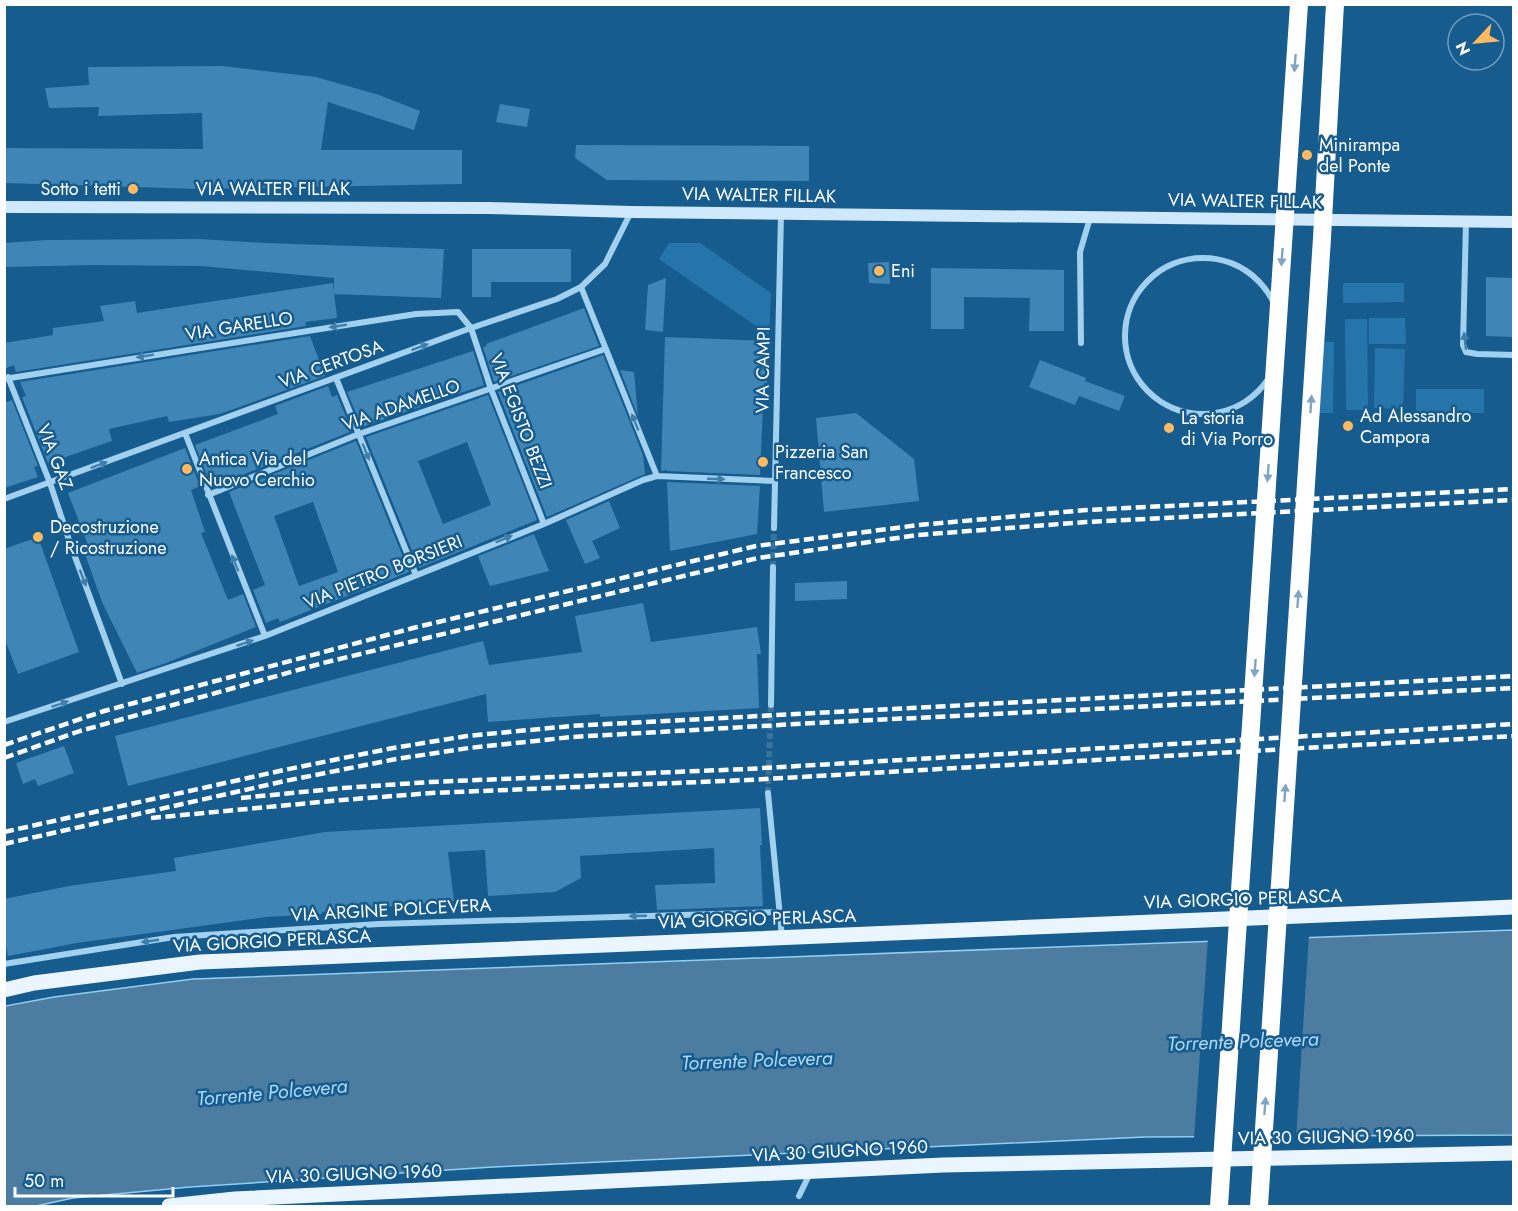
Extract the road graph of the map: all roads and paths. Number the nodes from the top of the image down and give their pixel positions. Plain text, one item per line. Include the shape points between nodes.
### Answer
1 (1299, 4) edge
2 (1335, 4) edge
3 (4, 207) edge
4 (631, 212) junction
5 (780, 213) junction
6 (1090, 218) junction
7 (1466, 222) junction
8 (1514, 222) edge
9 (581, 287) junction
10 (471, 328) junction
11 (1082, 343) dead end
12 (605, 349) junction
13 (1514, 355) edge
14 (6, 378) edge
15 (336, 378) junction
16 (491, 389) junction
17 (1148, 391) joint
18 (185, 433) junction
19 (359, 434) junction
20 (657, 476) junction
21 (775, 481) junction
22 (50, 483) junction
23 (208, 495) junction
24 (4, 499) edge
25 (544, 524) junction
26 (774, 528) tunnel mouth
27 (773, 567) tunnel mouth
28 (416, 574) junction
29 (265, 636) junction
30 (122, 684) junction
31 (771, 705) tunnel mouth
32 (4, 722) edge
33 (768, 793) tunnel mouth
34 (1514, 907) edge
35 (781, 912) junction
36 (782, 938) junction
37 (4, 964) edge
38 (4, 990) edge
39 (1514, 1153) edge
40 (810, 1172) junction
41 (799, 1196) dead end
42 (169, 1206) edge
43 (1219, 1206) edge
44 (1259, 1206) edge

1 -> 43 highway, bridge
44 -> 2 highway, bridge
3 - 4 main road, VIA WALTER FILLAK
4 - 5 main road, VIA WALTER FILLAK
4 - 9 street, VIA CERTOSA via 605,264
5 - 6 main road, VIA WALTER FILLAK
5 - 21 street, VIA CAMPI
6 - 7 main road, VIA WALTER FILLAK
6 - 11 street via 1080,252
7 - 8 main road, VIA WALTER FILLAK
13 -> 7 street via 1466,352 1463,345
9 - 10 street, VIA CERTOSA
9 - 12 street
10 -> 14 street, VIA GARELLO via 458,312 416,314
15 -> 10 street, VIA CERTOSA
10 - 16 street, VIA EGISTO BEZZI
12 - 16 street, VIA ADAMELLO
20 -> 12 street
14 - 22 street, VIA GAZ
15 - 18 street, VIA CERTOSA
15 - 19 street
16 - 19 street, VIA ADAMELLO
16 - 25 street, VIA EGISTO BEZZI
17 - 17 street via 1133,371 1126,348 1126,323 1133,300 1147,280 1167,266 1191,258 1215,258 1238,266 1258,280 1273,300 1280,323 1280,348 1273,371 1258,391 1239,406 1215,413 1191,413 1167,406
22 -> 18 street, VIA CERTOSA
18 - 23 street
19 - 23 street, VIA ADAMELLO
19 -> 28 street
20 -> 21 street, VIA PIETRO BORSIERI
20 - 25 street, VIA PIETRO BORSIERI
21 - 26 street, VIA CAMPI
22 - 24 street, VIA CERTOSA
22 -> 30 street, VIA GAZ
29 -> 23 street
28 -> 25 street, VIA PIETRO BORSIERI
27 - 31 street
28 - 29 street, VIA PIETRO BORSIERI
30 -> 29 street, VIA PIETRO BORSIERI
32 -> 30 street, VIA PIETRO BORSIERI
33 - 35 street
34 - 36 main road, VIA GIORGIO PERLASCA
35 - 36 street
35 -> 37 street, VIA ARGINE POLCEVERA via 380,924 174,937
36 - 38 main road, VIA GIORGIO PERLASCA via 200,962
39 - 40 main road, VIA 30 GIUGNO 1960 via 943,1165
40 - 41 street
40 - 42 main road, VIA 30 GIUGNO 1960 via 235,1199

